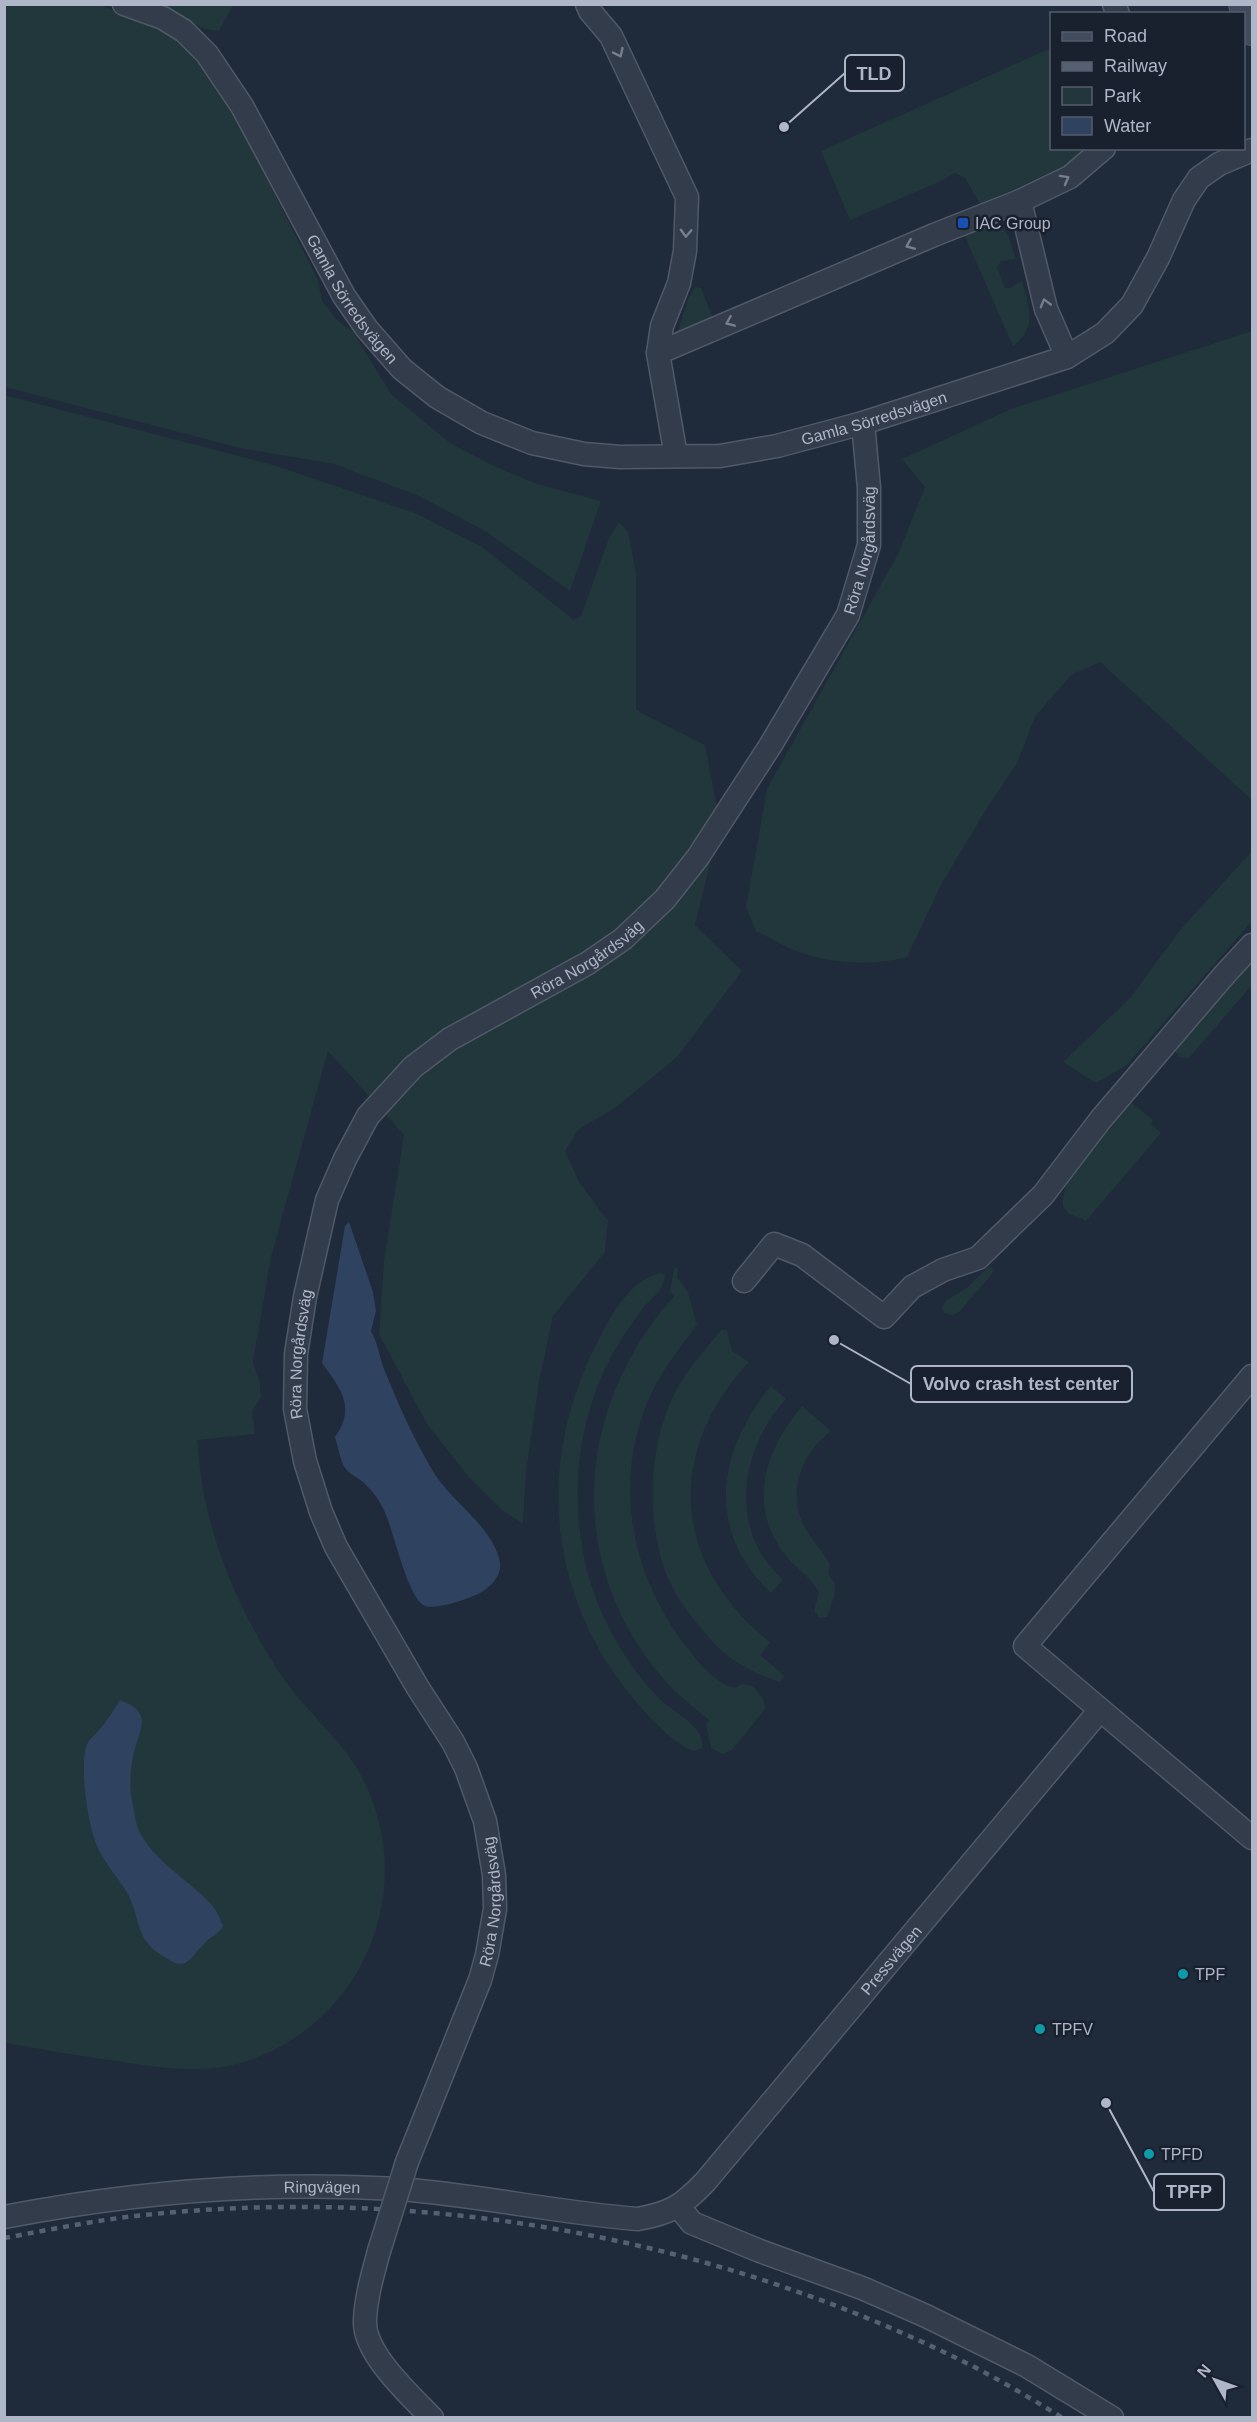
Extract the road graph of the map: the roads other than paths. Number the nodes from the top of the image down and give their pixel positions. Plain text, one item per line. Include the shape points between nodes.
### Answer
1 (124, 4) edge
2 (587, 4) edge
3 (1245, 4) edge
4 (1252, 29) edge
5 (1102, 150) edge
6 (1252, 150) edge
7 (1020, 201) junction
8 (658, 353) junction
9 (1067, 357) junction
10 (863, 423) junction
11 (676, 456) junction
12 (1252, 945) edge
13 (744, 1281) dead end
14 (1252, 1376) edge
15 (1100, 1710) junction
16 (1252, 1838) edge
17 (678, 2207) junction
18 (4, 2217) edge
19 (638, 2219) joint
20 (432, 2418) edge
21 (1112, 2418) edge

1 - 11 street, Gamla Sörredsvägen via 163,18 191,37 207,54 242,106 344,296 378,342 415,381 482,423 549,448 609,456
2 -> 8 street via 611,36 687,197 685,251 679,283 662,326
3 - 4 street
7 -> 5 street via 1070,177
6 - 9 street, Gamla Sörredsvägen via 1219,164 1199,178 1184,200 1132,305 1105,333
7 -> 8 street
9 -> 7 street via 1046,309
8 - 11 street
9 - 10 street, Gamla Sörredsvägen
10 - 11 street, Gamla Sörredsvägen via 766,448 720,456
10 - 20 street, Röra Norgårdsväg, bridge via 869,545 848,615 770,746 698,857 665,899 623,939 588,963 450,1039 389,1091 368,1116 327,1200 305,1297 296,1354 296,1409 305,1461 321,1512 336,1546 453,1742 485,1821 494,1875 495,1909 480,1980 407,2162 379,2251 364,2322 375,2353
12 - 13 street via 1101,1119 1043,1195 978,1258 942,1270 912,1287 884,1317 802,1255 774,1244
14 - 15 street via 1025,1646
15 - 16 street
15 - 17 street, Pressvägen via 705,2182
17 - 19 street, Pressvägen
17 - 21 street via 692,2223 926,2316 1027,2366
18 - 19 street, Ringvägen via 202,2190 326,2186 477,2197

